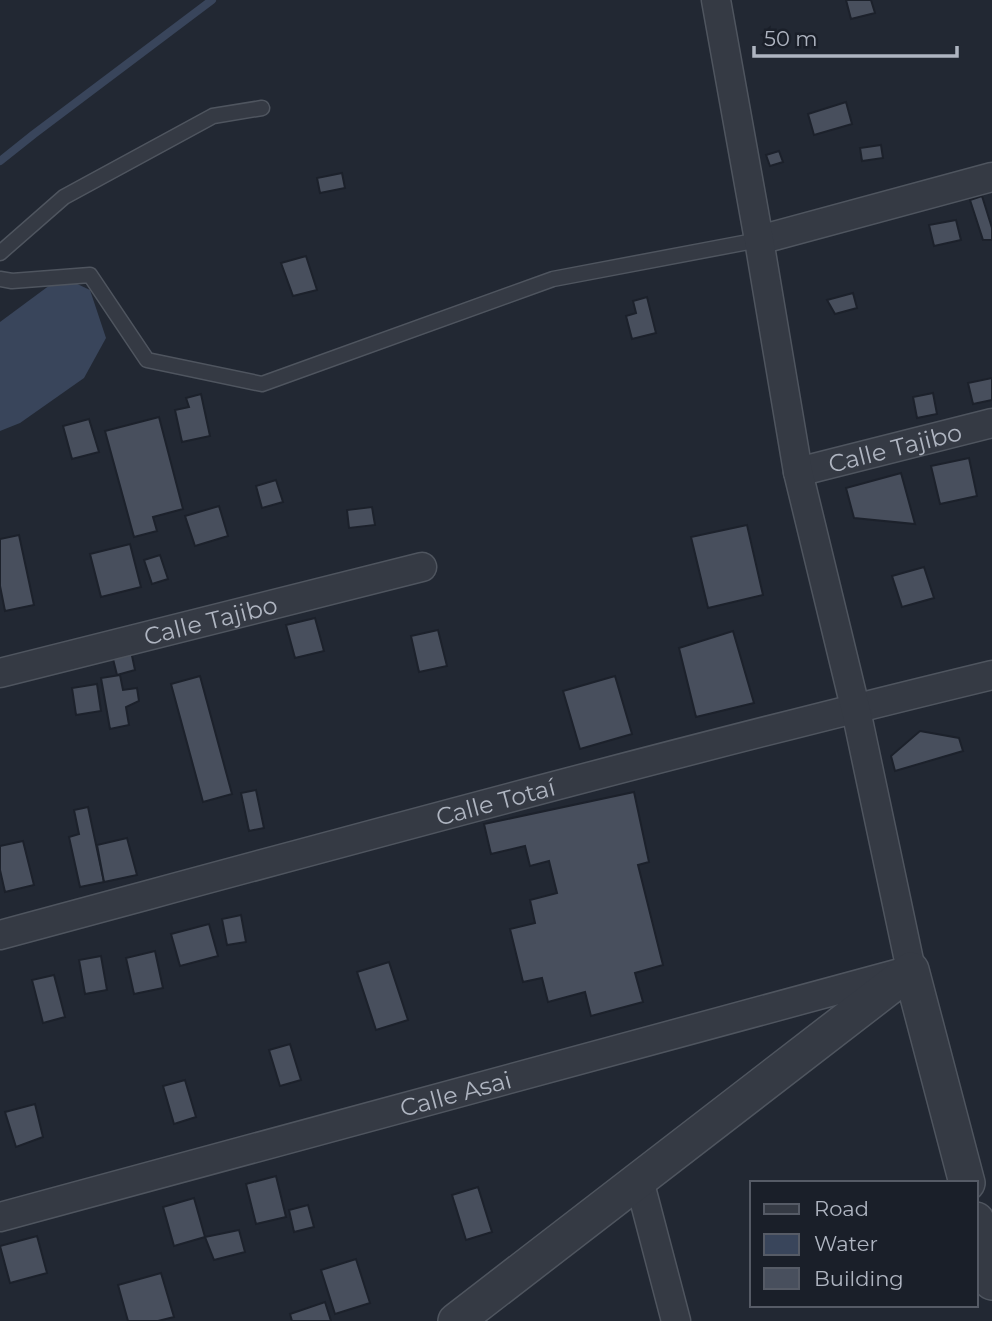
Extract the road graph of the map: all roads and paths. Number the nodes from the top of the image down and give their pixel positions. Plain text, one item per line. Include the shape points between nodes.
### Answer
1 (716, 0) edge
2 (262, 108) dead end
3 (992, 177) edge
4 (759, 240) junction
5 (0, 253) edge
6 (0, 279) edge
7 (992, 423) edge
8 (798, 472) junction
9 (422, 567) dead end
10 (0, 673) edge
11 (992, 675) edge
12 (855, 708) junction
13 (0, 935) edge
14 (911, 970) junction
15 (639, 1180) junction
16 (966, 1181) edge
17 (0, 1217) edge
18 (978, 1228) edge
19 (992, 1282) edge
20 (456, 1321) edge
21 (676, 1321) edge

1 - 4 street
2 - 5 lane via 213,116 64,197
3 - 4 street
4 - 6 lane via 553,279 262,384 147,360 90,275
4 - 8 street
7 - 8 street, Calle Tajibo
8 - 12 street
9 - 10 street, Calle Tajibo
11 - 12 street, Calle Totaí
12 - 13 street, Calle Totaí
12 - 14 street
14 - 15 street
14 - 16 street
14 - 17 street, Calle Asai
15 - 20 street
15 - 21 street
18 - 19 street

